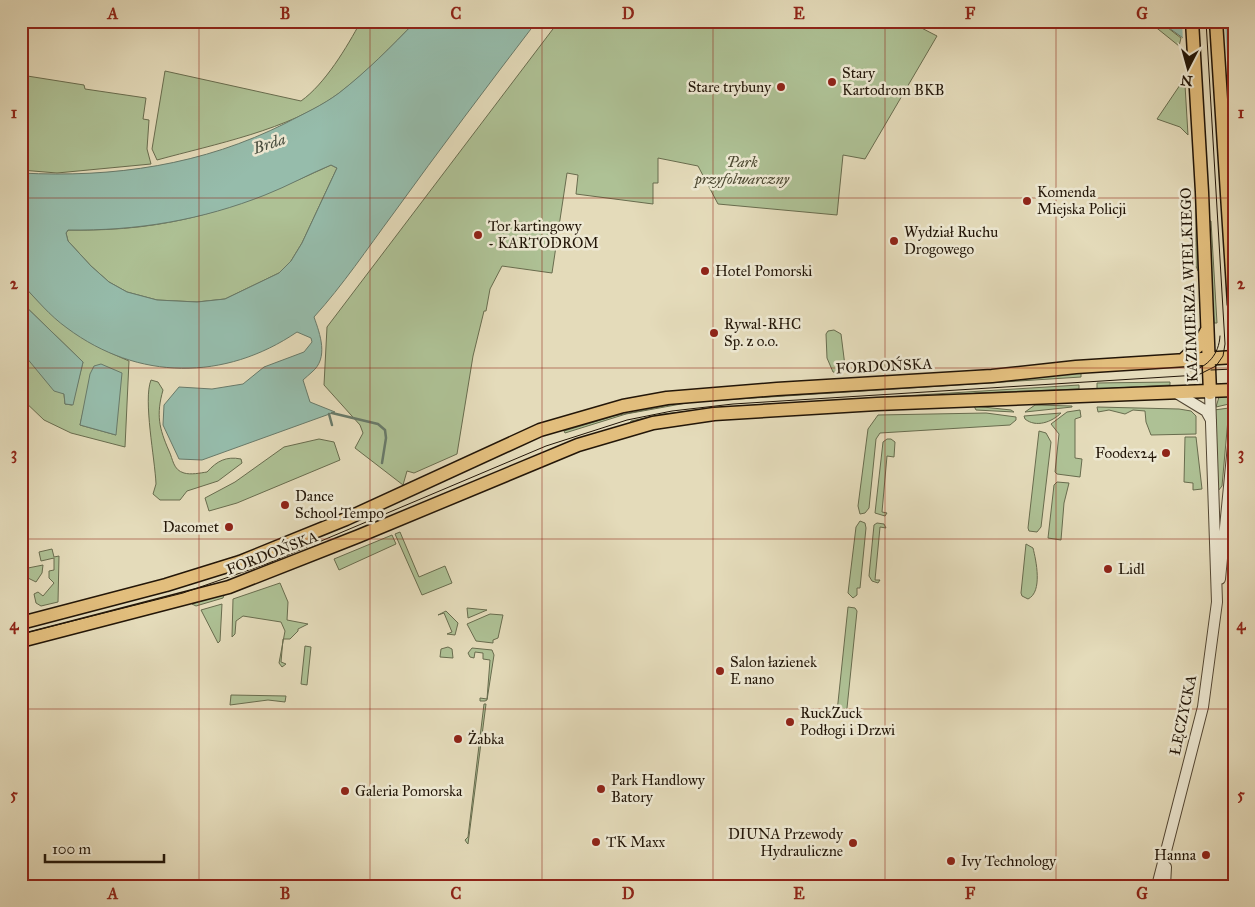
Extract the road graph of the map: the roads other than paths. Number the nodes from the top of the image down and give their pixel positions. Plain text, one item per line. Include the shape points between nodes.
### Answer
1 (1192, 21) edge
2 (1216, 21) edge
3 (1234, 304) edge
4 (1208, 328) junction
5 (1234, 357) edge
6 (1209, 358) junction
7 (1183, 360) junction
8 (1234, 390) edge
9 (1210, 392) junction
10 (1178, 394) junction
11 (1211, 420) junction
12 (1234, 435) edge
13 (1217, 592) junction
14 (21, 623) edge
15 (21, 641) edge
16 (1168, 842) junction
17 (1156, 886) edge
18 (1165, 886) edge

1 - 4 main road, KAZIMIERZA WIELKIEGO
2 - 3 main road
4 - 6 main road, KAZIMIERZA WIELKIEGO
4 - 7 main road via 1198,346
5 - 6 main road, FORDOŃSKA
6 - 7 main road, FORDOŃSKA
6 - 9 main road, KAZIMIERZA WIELKIEGO
7 - 14 main road, FORDOŃSKA via 667,398 604,410 519,438 346,519 240,562
8 - 9 main road
9 - 10 main road
9 - 11 street, ŁĘCZYCKA
10 - 11 street via 1206,411
10 - 15 main road, FORDOŃSKA via 876,404 714,414 630,428 591,440 229,587
11 - 13 street, ŁĘCZYCKA
12 - 13 street, ŁĘCZYCKA via 1222,572
13 - 16 street, ŁĘCZYCKA via 1203,707
16 - 17 street, ŁĘCZYCKA
16 - 18 street, ŁĘCZYCKA

